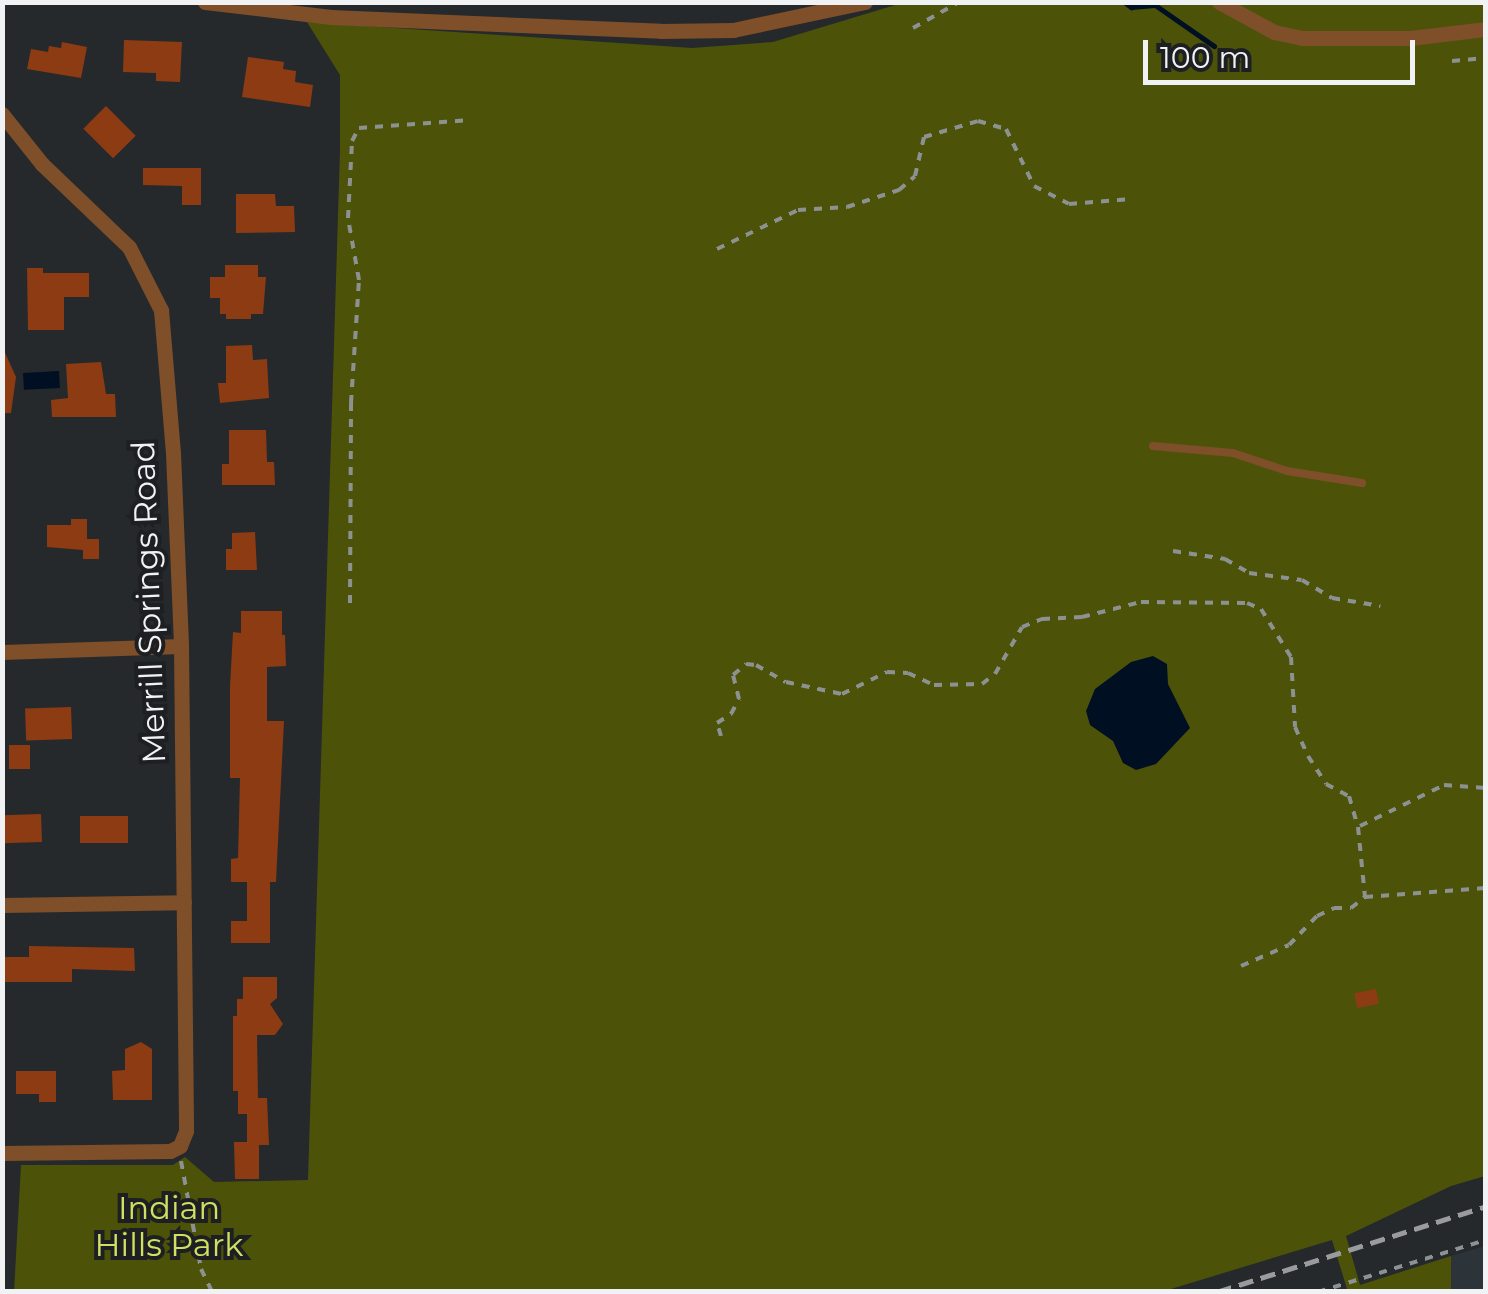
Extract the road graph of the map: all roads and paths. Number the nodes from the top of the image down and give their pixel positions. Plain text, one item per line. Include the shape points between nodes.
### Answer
1 (205, 2) edge
2 (865, 2) edge
3 (959, 2) edge
4 (1219, 2) edge
5 (913, 28) dead end
6 (1486, 29) edge
7 (1486, 58) edge
8 (1452, 61) dead end
9 (2, 114) edge
10 (472, 120) dead end
11 (1131, 199) dead end
12 (717, 249) dead end
13 (1153, 446) dead end
14 (1362, 483) dead end
15 (1174, 550) dead end
16 (350, 603) dead end
17 (1380, 606) dead end
18 (180, 646) junction
19 (2, 652) edge
20 (721, 736) dead end
21 (1486, 788) edge
22 (1358, 827) junction
23 (1486, 888) edge
24 (1365, 896) junction
25 (184, 902) junction
26 (2, 905) edge
27 (1240, 966) dead end
28 (178, 1147) junction
29 (2, 1153) edge
30 (1486, 1240) edge
31 (212, 1292) edge
32 (1318, 1292) edge

1 - 2 street via 319,16 661,31 734,30
3 - 5 path
4 - 6 street via 1274,32 1302,38 1410,38
7 - 8 path
9 - 18 street, Merrill Springs Road via 42,164 129,247 161,310
10 - 16 path via 359,128 352,142 348,218 360,280 351,403
11 - 12 path via 1069,204 1034,186 1006,130 978,121 924,137 915,176 899,190 847,207 798,210
13 - 14 lane via 1233,453 1288,471
15 - 17 path
18 - 19 street
18 - 25 street, Merrill Springs Road
20 - 22 path via 717,723 739,699 733,675 746,664 786,682 842,694 887,672 934,684 982,684 1022,627 1042,620 1141,602 1232,600 1261,608 1278,633 1290,658 1295,727 1326,784 1349,796
21 - 22 path via 1444,785
22 - 24 path
23 - 24 path
24 - 27 path via 1351,908 1317,916 1289,944
25 - 26 street
25 - 28 street, Merrill Springs Road via 186,1130
28 - 29 street
28 - 31 path via 201,1270
30 - 32 path

